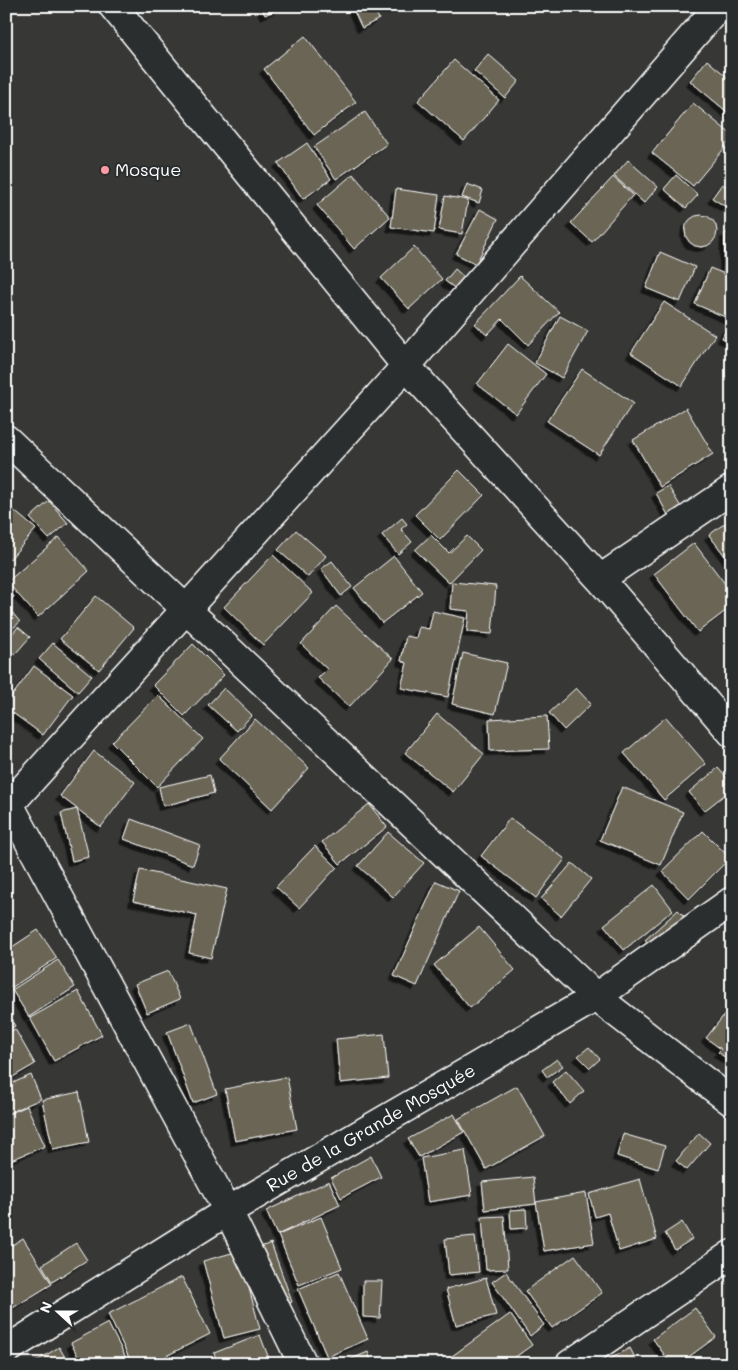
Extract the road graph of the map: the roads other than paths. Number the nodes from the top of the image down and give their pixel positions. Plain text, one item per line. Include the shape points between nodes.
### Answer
1 (113, 6) edge
2 (719, 6) edge
3 (406, 366) junction
4 (6, 439) edge
5 (732, 489) edge
6 (600, 579) junction
7 (185, 610) junction
8 (732, 733) edge
9 (8, 806) edge
10 (732, 901) edge
11 (596, 997) junction
12 (732, 1102) edge
13 (228, 1211) junction
14 (732, 1254) edge
15 (6, 1350) edge
16 (303, 1364) edge
17 (570, 1364) edge

1 - 3 street
2 - 3 street
3 - 6 street
3 - 7 street
4 - 7 street
5 - 6 street
6 - 8 street
7 - 9 street
7 - 11 street
9 - 13 street
10 - 11 street, Rue de la Grande Mosquée
11 - 12 street
11 - 13 street, Rue de la Grande Mosquée
13 - 15 street, Rue de la Grande Mosquée
13 - 16 street
14 - 17 street

